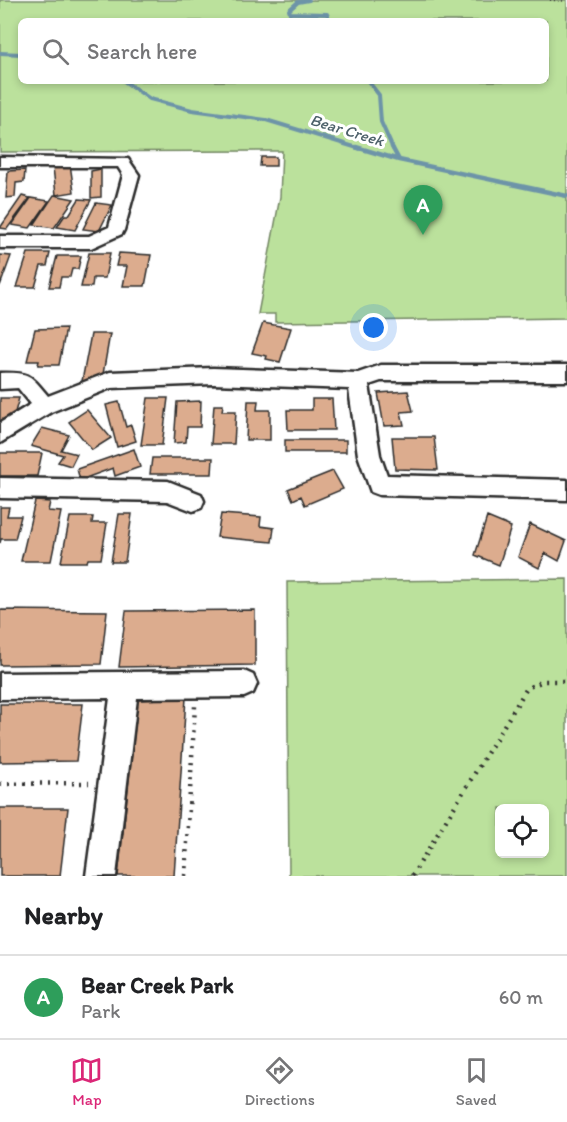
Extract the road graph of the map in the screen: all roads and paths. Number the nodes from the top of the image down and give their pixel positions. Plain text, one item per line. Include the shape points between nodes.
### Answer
1 (550, 0) edge
2 (567, 2) edge
3 (0, 162) edge
4 (0, 242) edge
5 (567, 373) edge
6 (0, 381) edge
7 (358, 381) junction
8 (44, 406) junction
9 (0, 434) edge
10 (0, 488) edge
11 (567, 490) edge
12 (193, 501) dead end
13 (567, 681) edge
14 (244, 684) dead end
15 (125, 685) junction
16 (0, 686) edge
17 (196, 699) dead end
18 (98, 783) dead end
19 (0, 784) edge
20 (101, 876) edge
21 (185, 876) edge
22 (412, 876) edge

1 - 2 path
3 - 4 lane via 123,162 131,175 116,230 91,242
5 - 7 lane via 381,373
6 - 8 lane via 23,380
7 - 8 lane via 213,376 110,380
7 - 11 lane via 369,455 379,485
8 - 9 lane
10 - 12 lane via 168,490
13 - 22 path via 543,681 527,688
14 - 15 lane
15 - 16 lane
15 - 20 lane
17 - 21 path
18 - 19 path

